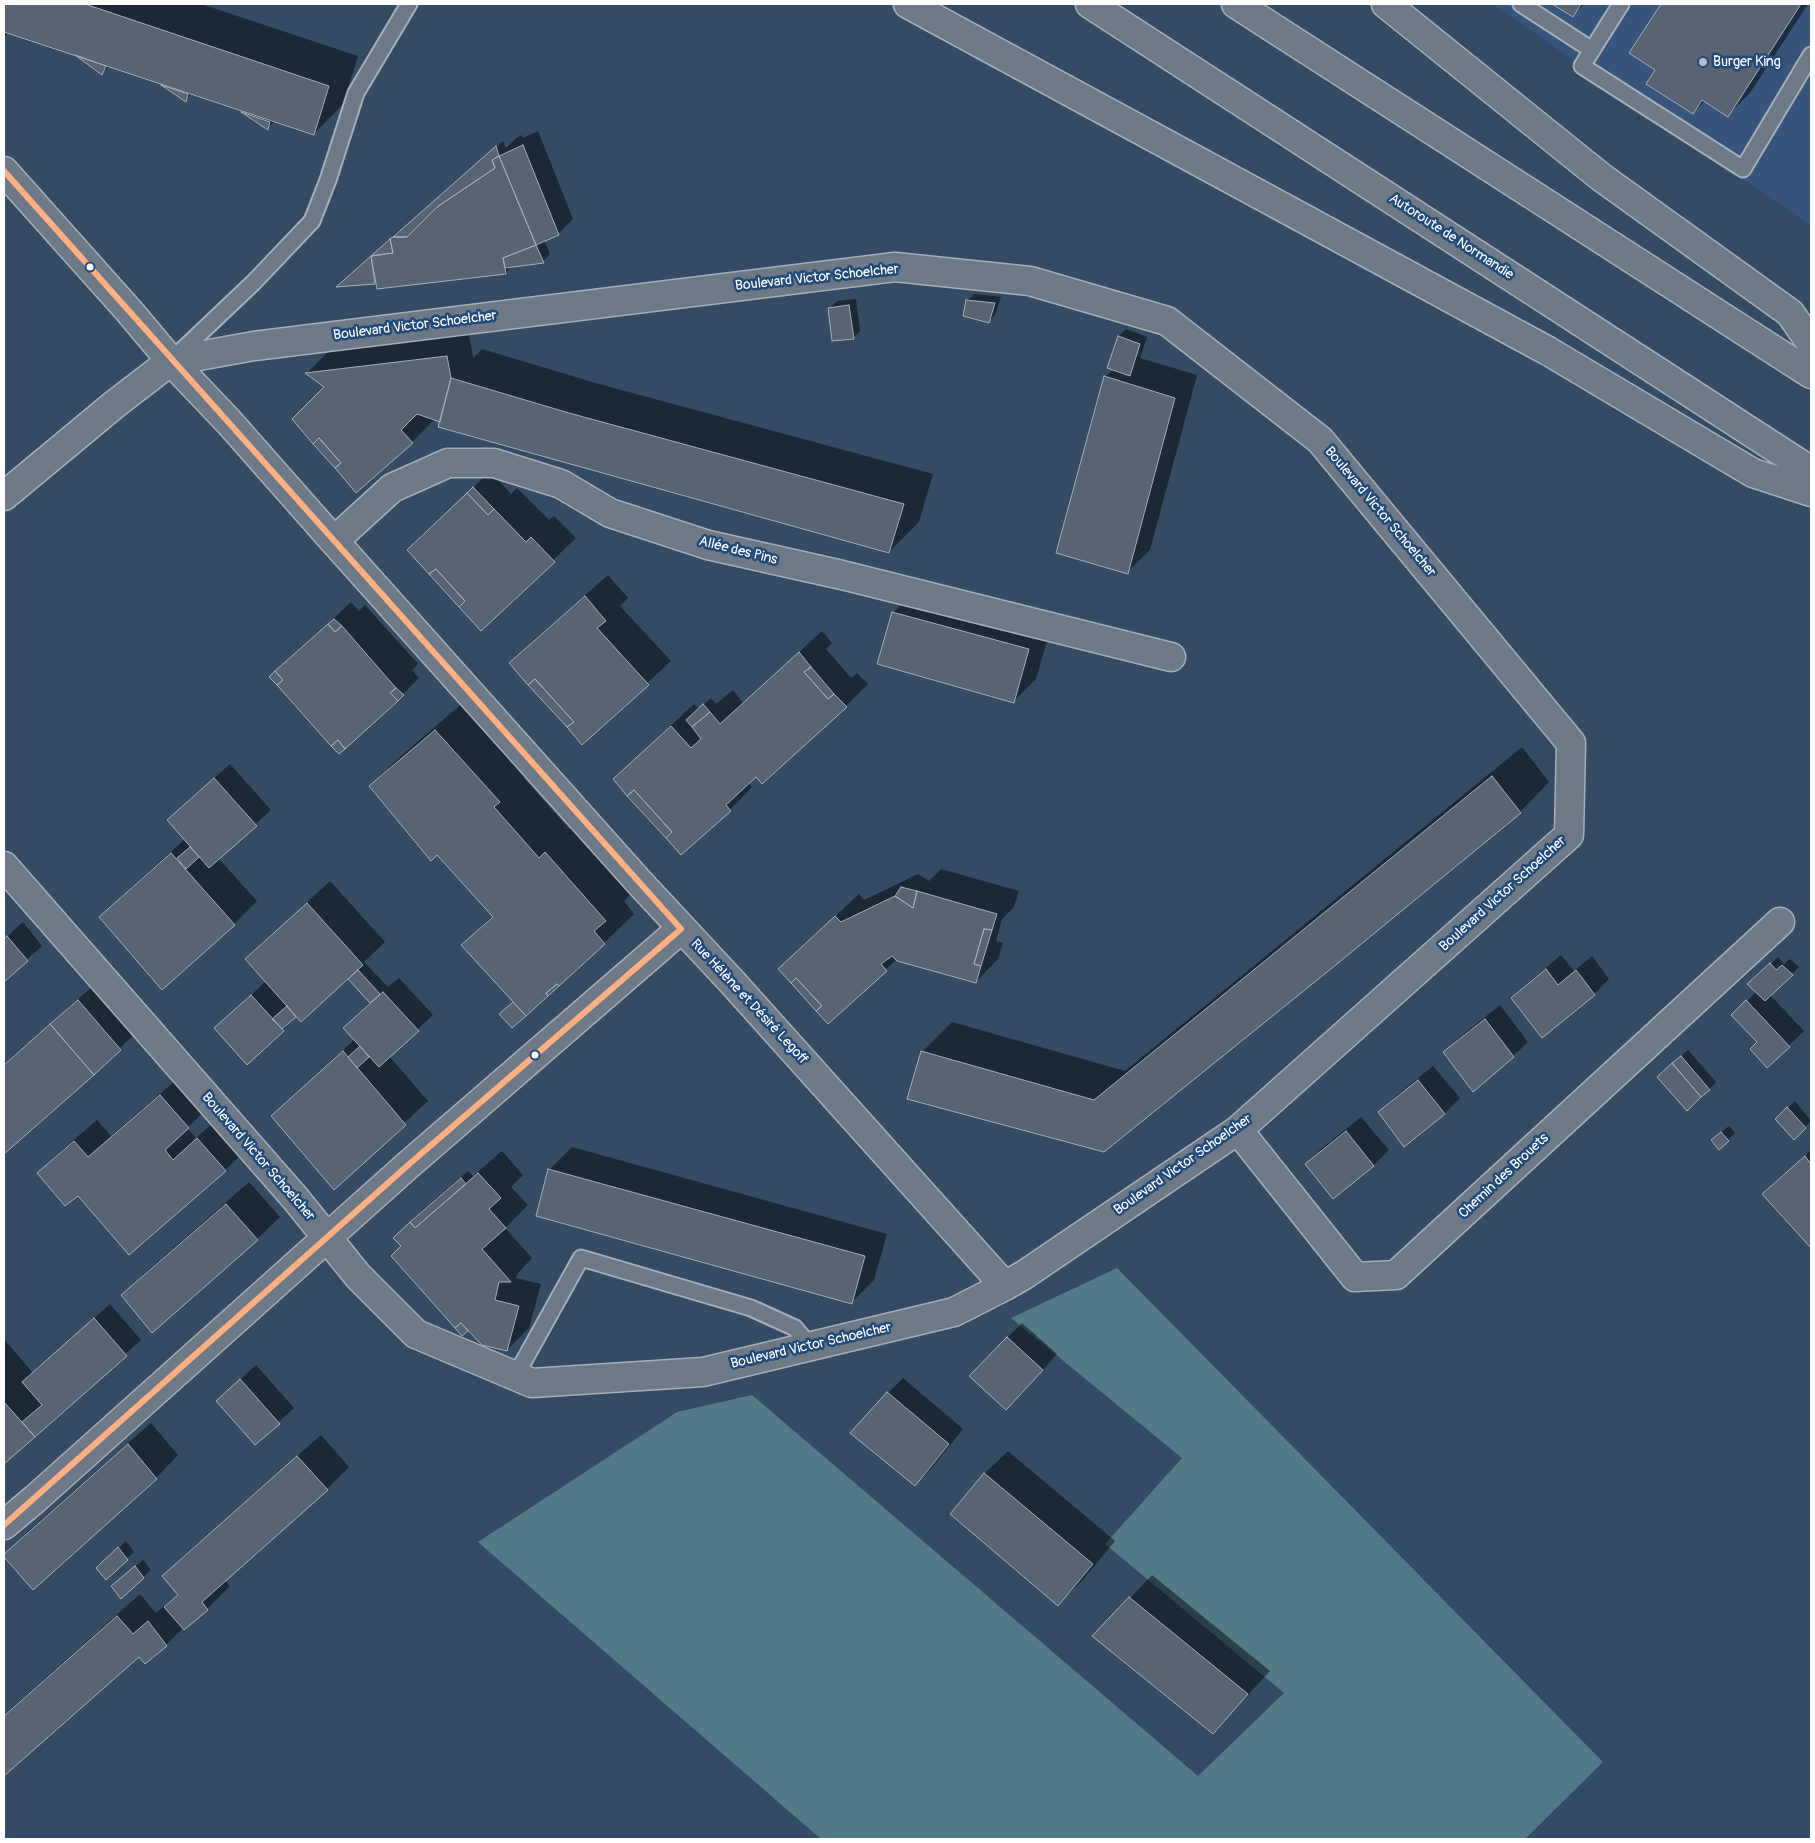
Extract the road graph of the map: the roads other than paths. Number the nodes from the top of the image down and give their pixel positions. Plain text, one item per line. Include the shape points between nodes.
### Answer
1 (409, 4) edge
2 (908, 4) edge
3 (1090, 4) edge
4 (1236, 4) edge
5 (1386, 4) edge
6 (1521, 4) edge
7 (1621, 4) edge
8 (1592, 50) junction
9 (1811, 55) edge
10 (4, 171) edge
11 (1811, 343) edge
12 (172, 361) junction
13 (1811, 374) edge
14 (1811, 471) edge
15 (1811, 492) edge
16 (4, 496) edge
17 (334, 541) junction
18 (1171, 657) dead end
19 (4, 866) edge
20 (1780, 922) dead end
21 (682, 929) junction
22 (1238, 1130) junction
23 (326, 1238) junction
24 (1005, 1286) junction
25 (810, 1346) junction
26 (516, 1376) junction
27 (4, 1525) edge

1 - 12 lane via 356,93 312,221
2 - 15 main road via 1548,351 1753,473
3 - 14 main road, Autoroute de Normandie
4 - 13 main road
5 - 11 main road via 1601,177 1790,313
6 - 8 lane
7 - 8 lane
8 - 9 lane via 1582,66 1743,170
10 - 12 main road, Rue Hélène et Désiré Legoff
12 - 16 main road, Boulevard Victor Schoelcher
12 - 17 main road, Rue Hélène et Désiré Legoff
12 - 22 main road, Boulevard Victor Schoelcher via 254,346 895,267 1030,281 1167,321 1320,440 1571,743 1569,835
17 - 18 main road, Allée des Pins via 392,488 448,463 494,463 561,484 610,513 708,545
17 - 21 main road, Rue Hélène et Désiré Legoff
19 - 23 main road, Boulevard Victor Schoelcher via 296,1198
20 - 22 main road, Chemin des Brouets via 1396,1274 1355,1277
21 - 23 main road
21 - 24 main road, Rue Hélène et Désiré Legoff
22 - 24 main road, Boulevard Victor Schoelcher
23 - 26 main road, Boulevard Victor Schoelcher via 358,1276 416,1334
23 - 27 main road
24 - 25 main road, Boulevard Victor Schoelcher via 954,1312
25 - 26 main road, Boulevard Victor Schoelcher via 703,1372 532,1383
25 - 26 lane via 795,1328 751,1308 581,1258

